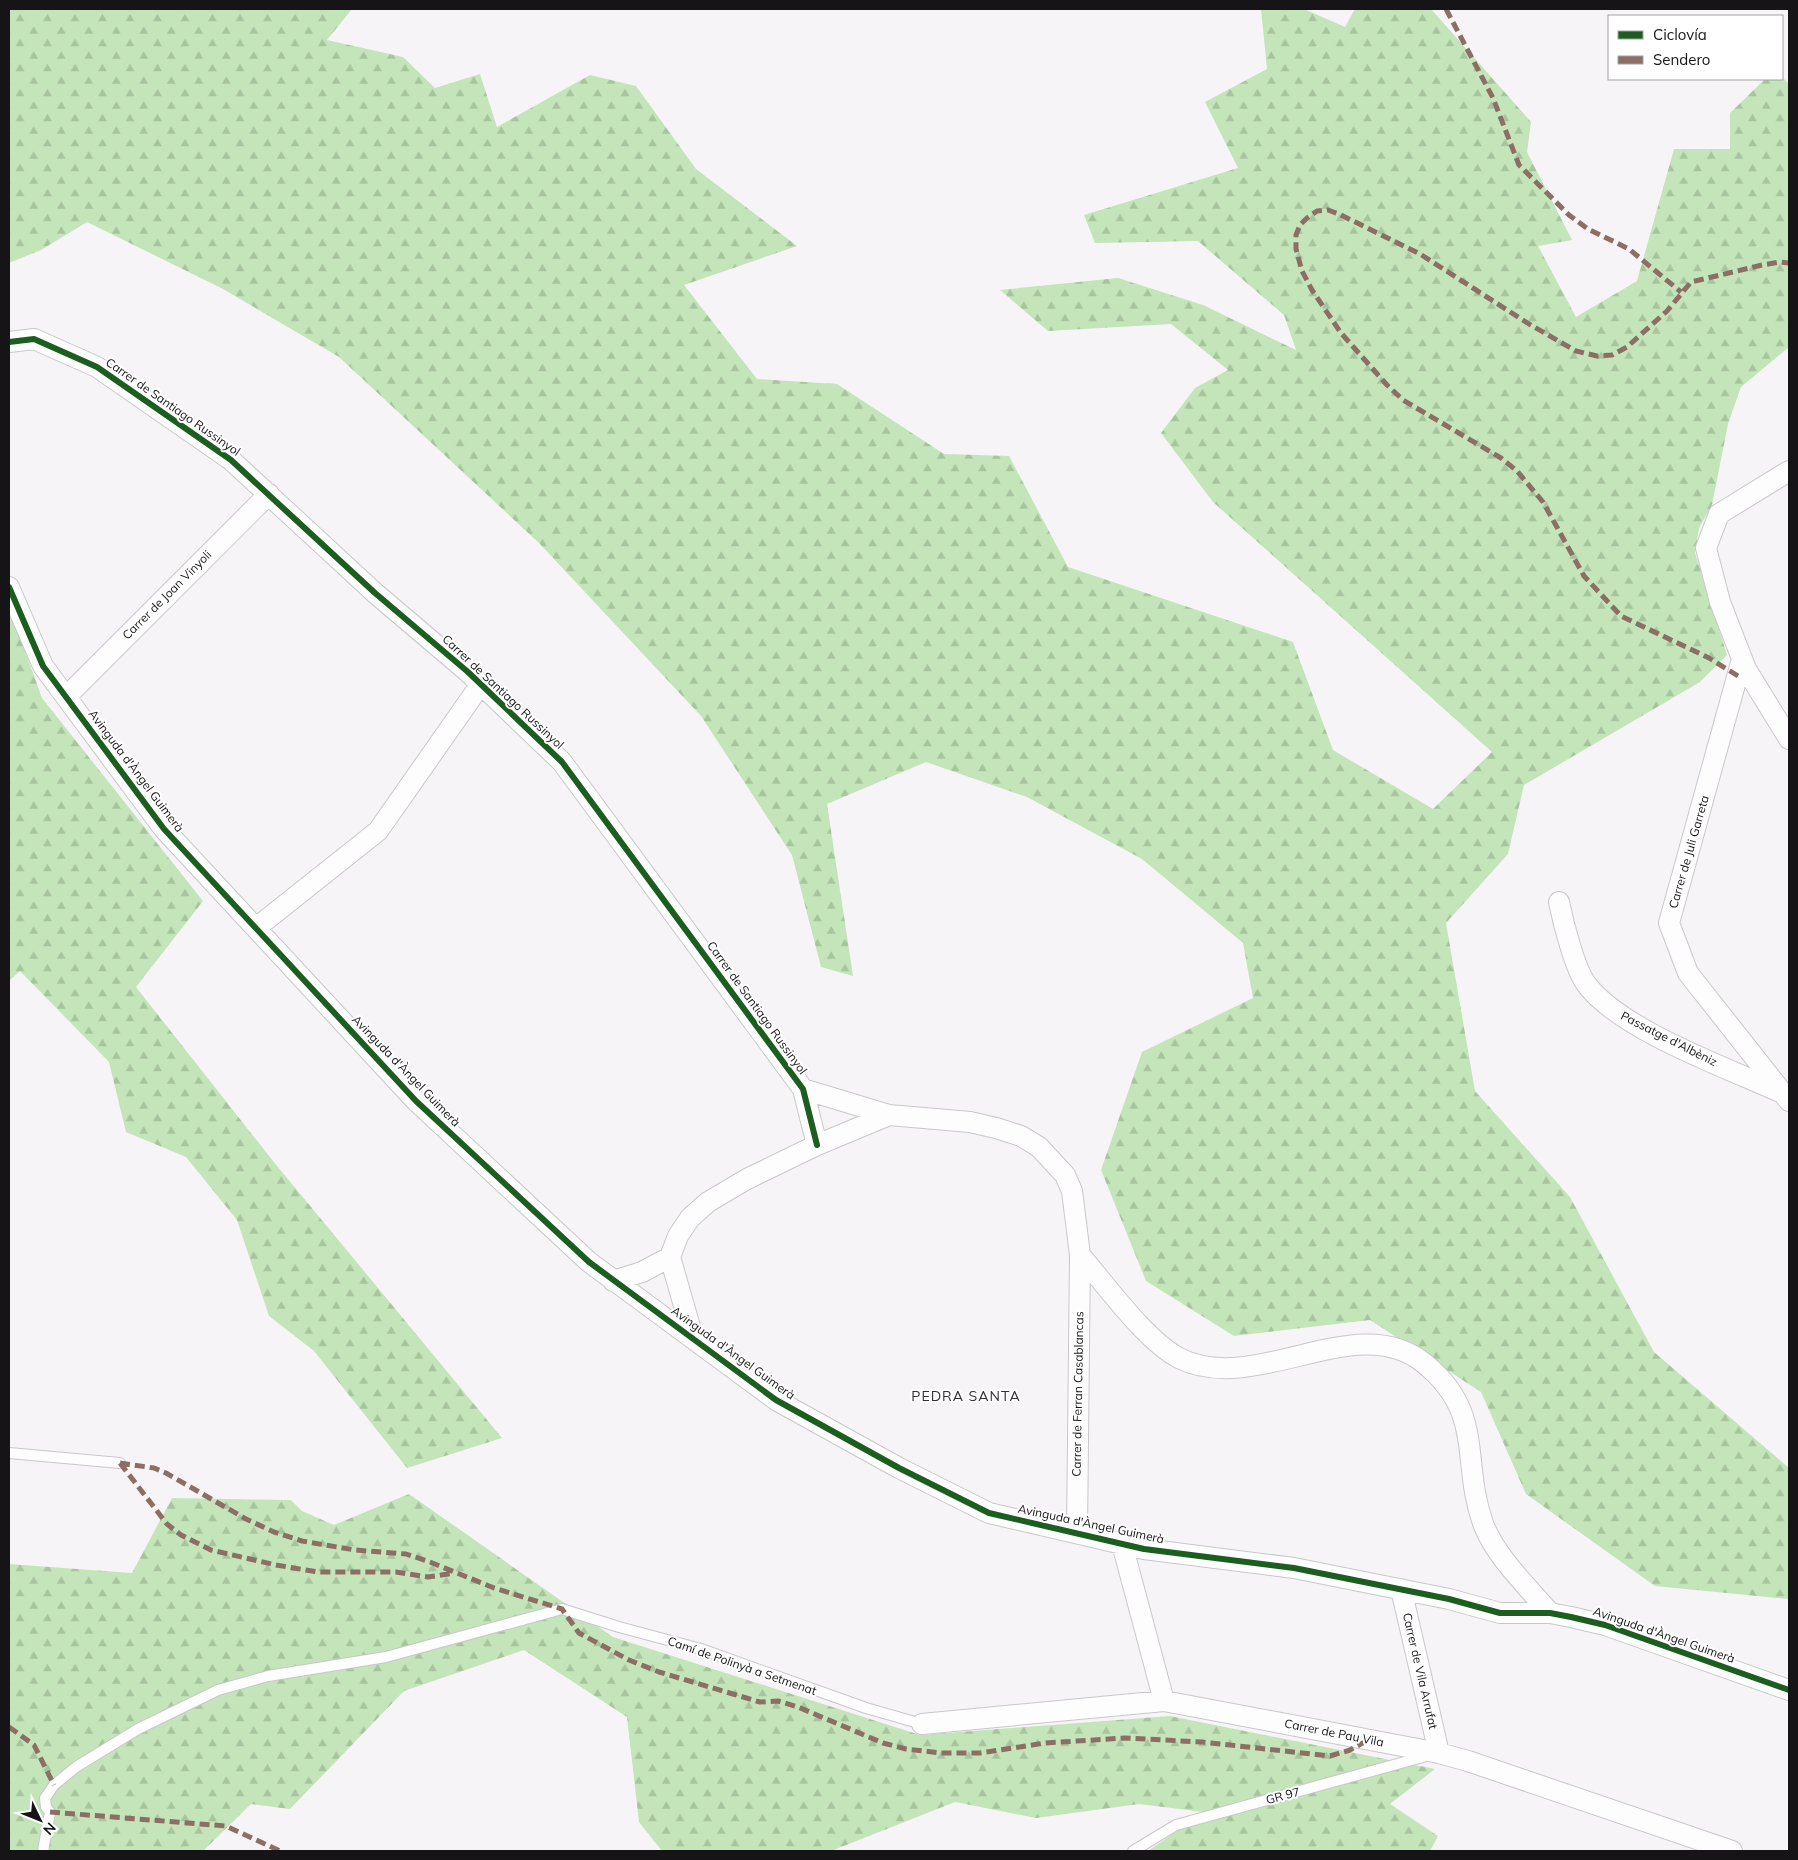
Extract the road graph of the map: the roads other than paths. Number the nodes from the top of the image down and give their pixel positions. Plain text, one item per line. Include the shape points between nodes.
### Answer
1 (9, 342) edge
2 (1789, 471) edge
3 (269, 494) junction
4 (9, 588) edge
5 (1742, 659) junction
6 (481, 684) junction
7 (66, 697) junction
8 (1789, 739) edge
9 (1559, 902) dead end
10 (256, 928) junction
11 (803, 1089) junction
12 (1787, 1098) edge
13 (889, 1115) junction
14 (817, 1144) junction
15 (1080, 1255) junction
16 (670, 1257) junction
17 (613, 1281) junction
18 (693, 1337) junction
19 (9, 1453) edge
20 (120, 1463) dead end
21 (1077, 1533) junction
22 (1122, 1544) junction
23 (1401, 1589) junction
24 (1550, 1613) junction
25 (1789, 1690) edge
26 (1164, 1700) junction
27 (922, 1724) joint
28 (1439, 1753) junction
29 (43, 1851) edge
30 (1133, 1851) edge
31 (1732, 1851) edge

1 - 3 street, Carrer de Santiago Russinyol via 34,339 97,367 231,460
2 - 5 street via 1719,514 1706,548 1720,602
3 - 6 street, Carrer de Santiago Russinyol via 375,594
3 - 7 street, Carrer de Joan Vinyoli
4 - 7 street, Avinguda d'Àngel Guimerà via 43,666
5 - 8 street
5 - 12 street, Carrer de Juli Garreta via 1669,923 1688,973
6 - 10 street via 378,831
6 - 11 street, Carrer de Santiago Russinyol via 562,762
7 - 10 street, Avinguda d'Àngel Guimerà via 164,829
9 - 12 street, Passatge d'Albèniz via 1564,930 1586,985 1618,1014
10 - 17 street, Avinguda d'Àngel Guimerà via 416,1101
11 - 13 street
11 - 14 street, Carrer de Santiago Russinyol
13 - 14 street
13 - 15 street via 970,1122 1021,1136 1039,1147 1065,1175 1072,1191
14 - 16 street via 708,1202 683,1227
15 - 21 street, Carrer de Ferran Casablancas
15 - 24 street via 1158,1345 1181,1358 1209,1367 1242,1367 1358,1344 1383,1344 1403,1350 1424,1362 1455,1397 1464,1414 1476,1503 1485,1528 1500,1553
16 - 17 street via 642,1272
16 - 18 street
17 - 18 street, Avinguda d'Àngel Guimerà
18 - 21 street, Avinguda d'Àngel Guimerà via 776,1400 899,1468 988,1513
19 - 20 lane
21 - 22 street, Avinguda d'Àngel Guimerà
22 - 23 street, Avinguda d'Àngel Guimerà via 1294,1568
22 - 26 street
23 - 24 street, Avinguda d'Àngel Guimerà via 1500,1613
23 - 28 street, Carrer de Vila Arrufat
24 - 25 street, Avinguda d'Àngel Guimerà via 1605,1625
26 - 27 street, Carrer de Pau Vila
26 - 28 street, Carrer de Pau Vila
27 - 29 lane, Camí de Polinyà a Setmenat via 866,1708 701,1649 562,1609 386,1658 268,1676 218,1690 138,1729 76,1767 54,1785 45,1798 50,1812
28 - 30 lane, GR 97 via 1176,1824
28 - 31 street, Carrer de Pau Vila

